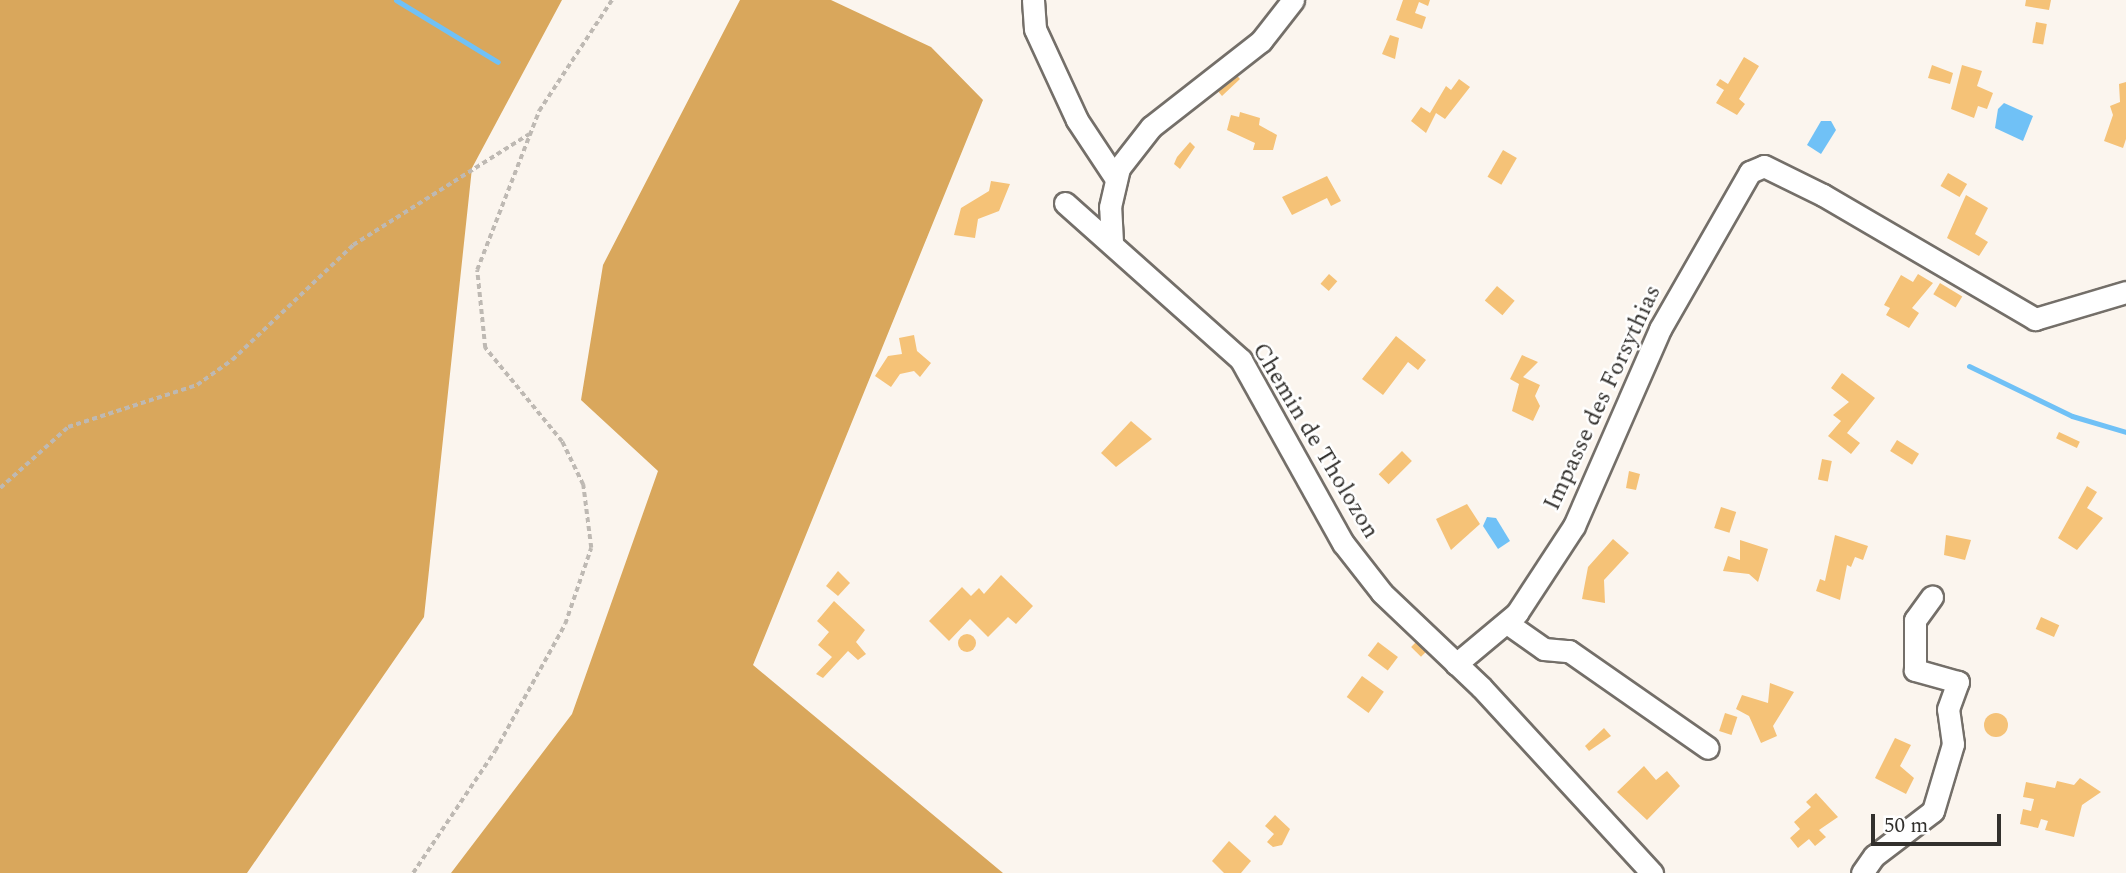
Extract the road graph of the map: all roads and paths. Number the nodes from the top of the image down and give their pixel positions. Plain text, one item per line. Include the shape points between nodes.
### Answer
1 (612, 0) edge
2 (1033, 0) edge
3 (1293, 0) edge
4 (530, 133) junction
5 (1116, 179) junction
6 (1065, 203) dead end
7 (1112, 242) junction
8 (2126, 292) edge
9 (0, 488) edge
10 (1933, 597) dead end
11 (1507, 623) junction
12 (1457, 664) junction
13 (1708, 748) dead end
14 (413, 873) edge
15 (1651, 873) edge
16 (1863, 873) edge

1 - 4 path via 539,111
2 - 5 street via 1031,15 1039,39 1077,120
3 - 5 street via 1261,41 1151,127
4 - 9 path via 353,245 232,360 197,385 68,427
4 - 14 path via 477,270 485,348 562,442 583,485 591,548 552,647 495,751
5 - 7 street via 1110,207
6 - 7 street, Chemin de Tholozon
7 - 12 street, Chemin de Tholozon via 1123,258 1241,360 1343,543 1382,593
8 - 11 street, Impasse des Forsythias via 2035,319 1824,195 1764,166 1750,172 1660,329 1574,526
10 - 16 street via 1915,620 1915,670 1958,682 1948,709 1953,744 1933,811 1874,856
11 - 12 street, Impasse des Forsythias
11 - 13 street via 1544,649 1569,651
12 - 15 street, Chemin de Tholozon

